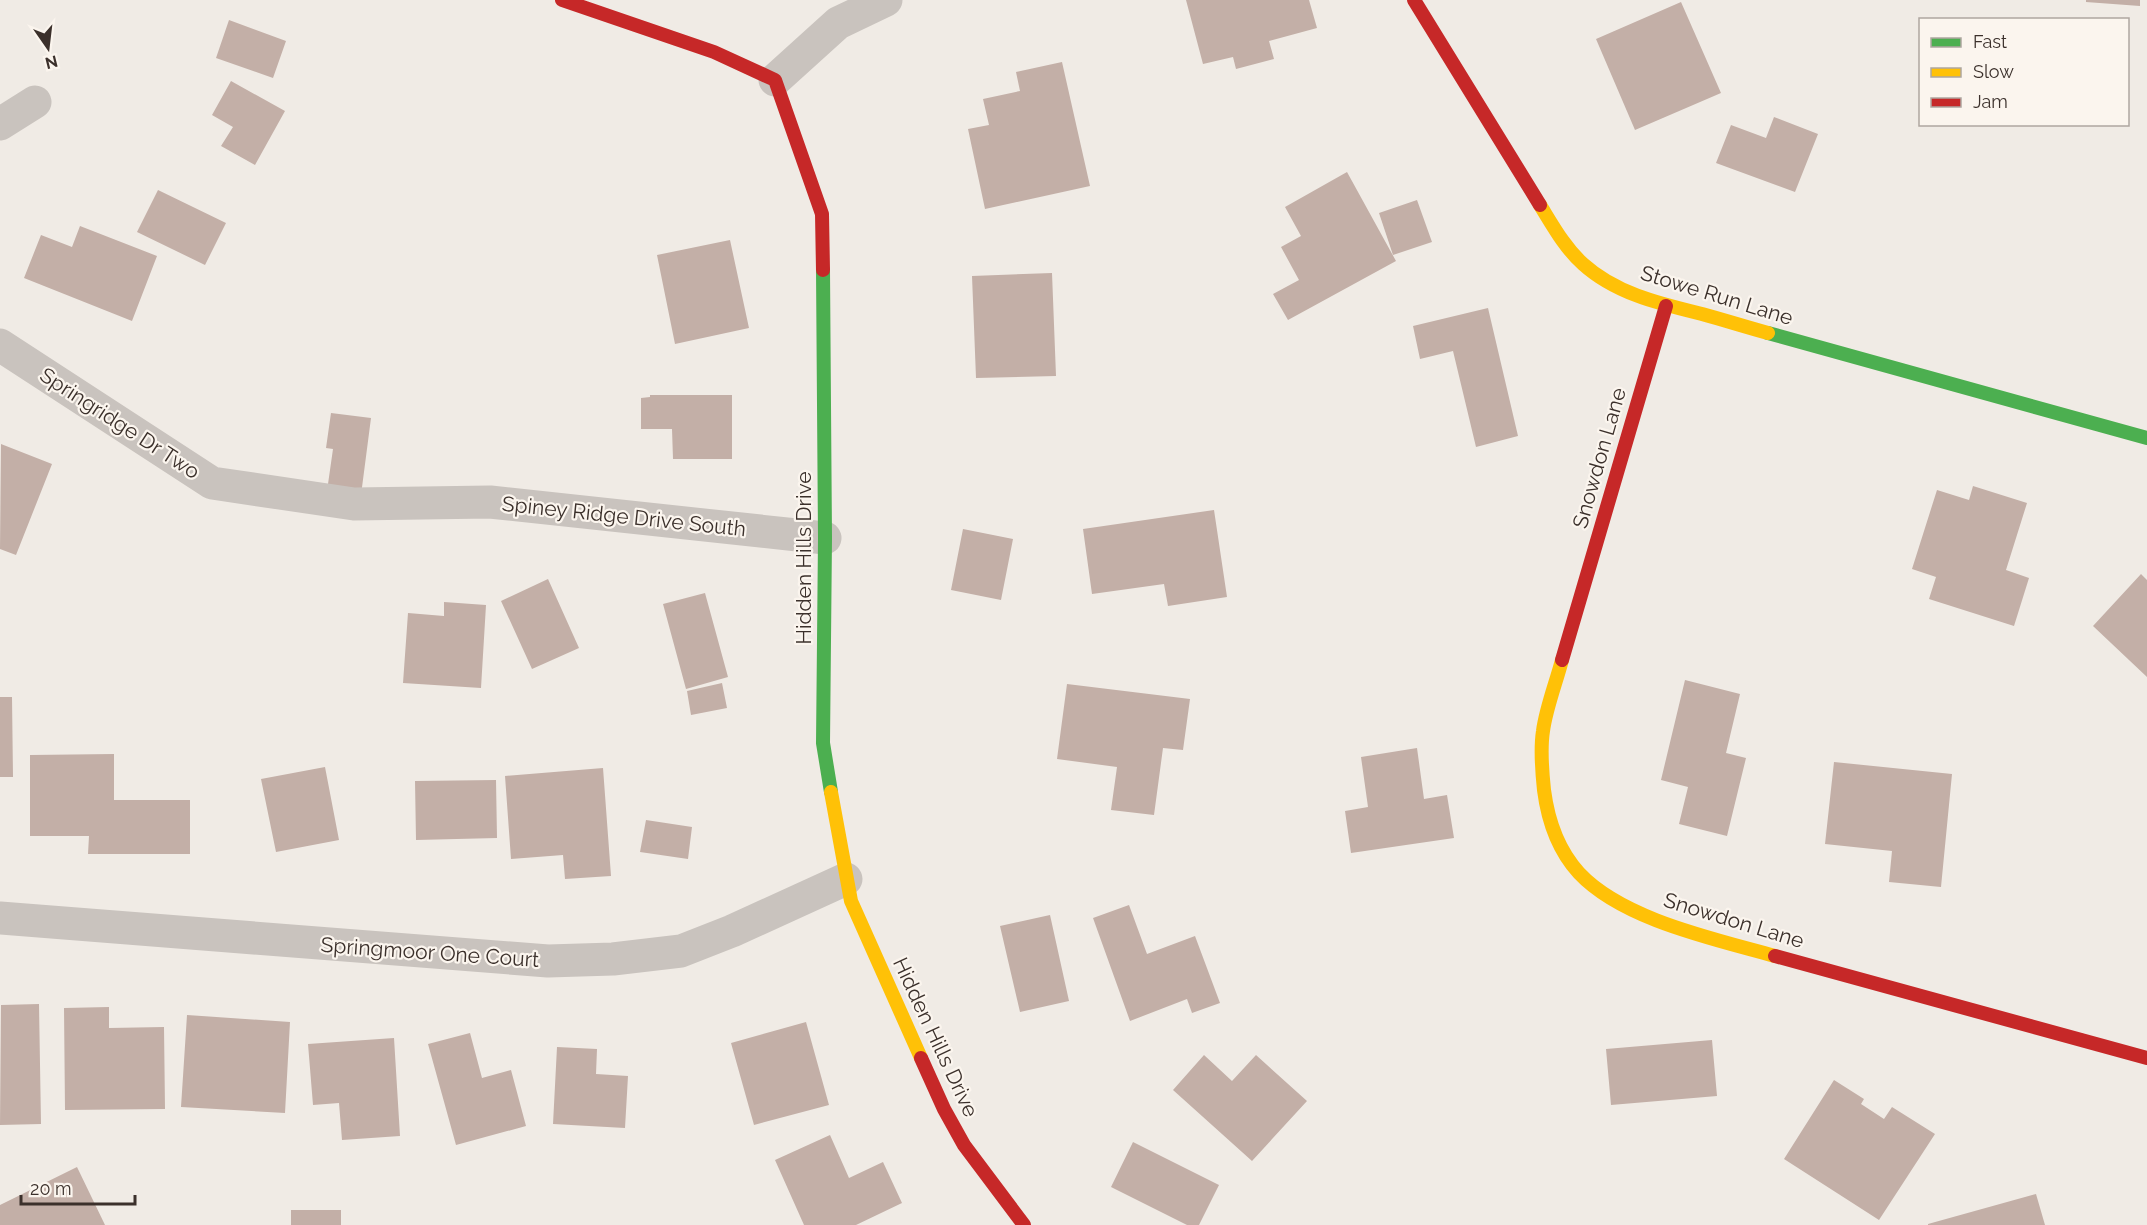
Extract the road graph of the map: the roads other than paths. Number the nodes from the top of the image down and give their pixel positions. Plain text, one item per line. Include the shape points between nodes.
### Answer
1 (562, 0) edge
2 (886, 0) edge
3 (1414, 0) edge
4 (775, 80) junction
5 (35, 102) dead end
6 (0, 124) edge
7 (1666, 306) junction
8 (0, 345) edge
9 (2147, 438) edge
10 (423, 503) joint
11 (825, 538) junction
12 (846, 879) junction
13 (0, 918) edge
14 (2147, 1058) edge
15 (1024, 1225) edge

1 - 4 street via 714,52
2 - 4 street via 837,23
3 - 7 street, Stowe Run Lane via 1559,236 1584,265 1605,281
4 - 11 street, Hidden Hills Drive via 822,214
5 - 6 street
7 - 9 street, Stowe Run Lane
7 - 14 street, Snowdon Lane via 1544,731 1542,772 1547,815 1558,842 1579,873 1602,892 1685,931
8 - 10 street, Springridge Dr Two via 212,483 354,504
10 - 11 street, Spiney Ridge Drive South via 490,502
11 - 12 street, Hidden Hills Drive via 823,743
12 - 13 street, Springmoor One Court via 681,951 613,959 548,961
12 - 15 street, Hidden Hills Drive via 851,901 944,1109 964,1145

